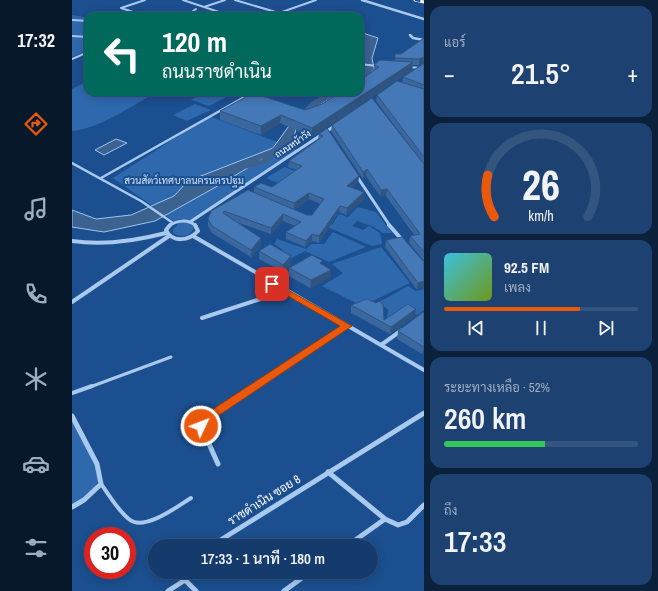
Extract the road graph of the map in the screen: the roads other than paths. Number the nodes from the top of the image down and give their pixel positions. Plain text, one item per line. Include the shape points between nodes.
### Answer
1 (145, 0) edge
2 (183, 0) edge
3 (225, 0) edge
4 (235, 0) edge
5 (316, 0) edge
6 (362, 0) edge
7 (204, 7) junction
8 (196, 9) dead end
9 (132, 12) edge
10 (195, 12) edge
11 (220, 12) edge
12 (273, 12) edge
13 (284, 12) edge
14 (424, 18) edge
15 (72, 20) edge
16 (84, 21) edge
17 (410, 35) dead end
18 (72, 36) edge
19 (84, 37) edge
20 (424, 40) edge
21 (84, 54) edge
22 (72, 59) edge
23 (364, 65) edge
24 (379, 66) edge
25 (407, 67) edge
26 (423, 67) edge
27 (413, 73) edge
28 (245, 96) edge
29 (340, 122) edge
30 (327, 130) junction
31 (331, 137) edge
32 (72, 163) edge
33 (352, 168) edge
34 (101, 178) junction
35 (239, 190) junction
36 (246, 193) edge
37 (190, 222) junction
38 (173, 223) junction
39 (168, 235) junction
40 (193, 236) junction
41 (72, 241) edge
42 (404, 242) edge
43 (285, 291) junction
44 (72, 302) edge
45 (202, 318) dead end
46 (347, 326) junction
47 (404, 329) edge
48 (381, 345) junction
49 (171, 357) dead end
50 (424, 370) edge
51 (72, 393) edge
52 (424, 413) edge
53 (72, 416) edge
54 (218, 464) dead end
55 (328, 472) junction
56 (101, 484) junction
57 (191, 498) dead end
58 (424, 505) edge
59 (72, 507) edge
60 (385, 519) junction
61 (222, 539) edge
62 (357, 539) edge
63 (300, 579) edge
64 (185, 580) joint
65 (168, 591) edge
66 (196, 591) edge
67 (284, 591) edge

1 - 9 lane via 121,8
2 - 7 lane
3 - 7 lane
4 - 12 lane
5 - 13 lane
6 - 14 street
7 - 11 lane
8 - 10 lane
15 - 16 lane
17 - 20 street
18 - 19 lane
21 - 22 lane
23 - 24 lane
25 - 26 lane
26 - 27 street
28 - 34 lane
29 - 30 street, ถนนหน้าวัง
30 - 31 street
30 - 35 street, ถนนหน้าวัง
32 - 34 lane
33 - 42 street via 384,219
34 - 38 lane
35 - 36 street
35 - 37 street, ถนนหน้าวัง
37 - 38 street, ถนนหน้าวัง
37 - 40 street via 198,228
38 - 39 street via 167,227
39 - 40 street via 184,239
39 - 41 street via 113,243 84,244
39 - 44 street
40 - 43 street
43 - 45 street
43 - 46 street
46 - 48 street
46 - 54 street via 203,422 201,426
47 - 48 street
48 - 50 street
49 - 51 lane
52 - 55 street, ราชดำเนิน ซอย 8
53 - 56 street via 97,464
55 - 60 street
55 - 61 street, ราชดำเนิน ซอย 8
56 - 57 lane via 127,517 136,524 146,523
56 - 59 street
58 - 60 street via 401,525
60 - 62 street
63 - 67 street
64 - 65 street
64 - 66 street

